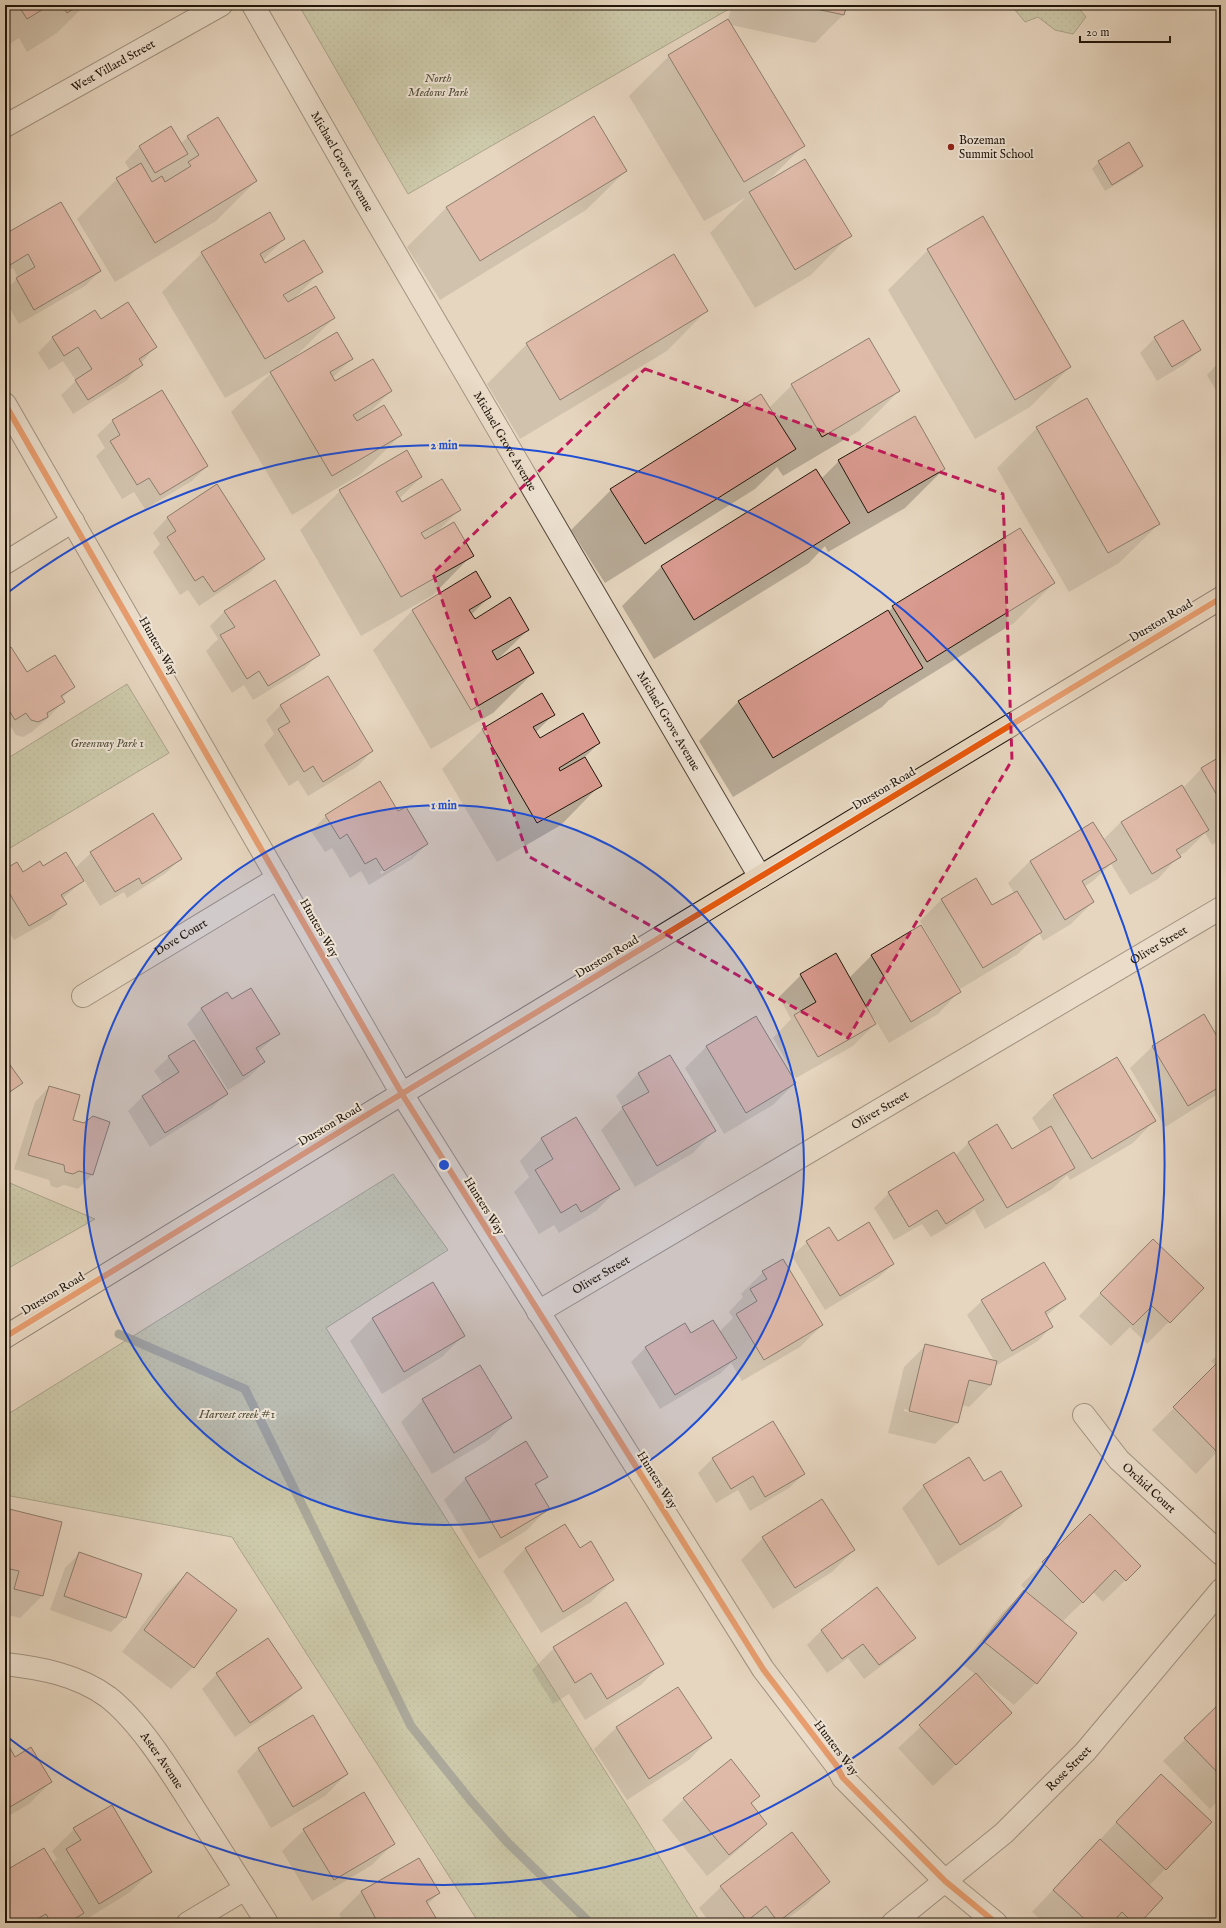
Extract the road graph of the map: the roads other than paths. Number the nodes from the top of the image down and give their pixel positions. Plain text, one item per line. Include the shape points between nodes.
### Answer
1 (221, 5) edge
2 (253, 5) edge
3 (5, 126) edge
4 (5, 404) edge
5 (73, 521) junction
6 (5, 563) edge
7 (1221, 598) edge
8 (760, 877) junction
9 (278, 878) junction
10 (1221, 908) edge
11 (83, 996) dead end
12 (402, 1094) junction
13 (538, 1312) junction
14 (5, 1337) edge
15 (1084, 1415) dead end
16 (1221, 1554) edge
17 (1221, 1590) edge
18 (5, 1664) edge
19 (944, 1881) junction
20 (245, 1889) junction
21 (188, 1923) edge
22 (267, 1923) edge
23 (893, 1923) edge
24 (996, 1923) edge

1 - 3 street, West Villard Street
2 - 8 street, Michael Grove Avenue via 378,224
4 - 5 street, Hunters Way
5 - 6 street
5 - 9 street, Hunters Way
7 - 8 main road, Durston Road
8 - 12 main road, Durston Road
9 - 11 street, Dove Court
9 - 12 street, Hunters Way
10 - 13 street, Oliver Street
12 - 13 street, Hunters Way
12 - 14 main road, Durston Road
13 - 19 street, Hunters Way via 762,1669 836,1765 843,1778
15 - 16 street, Orchid Court via 1120,1460
17 - 19 street, Rose Street via 1085,1752 1004,1833
18 - 20 street, Aster Avenue via 42,1668 66,1676 107,1697 122,1710 160,1757
19 - 23 street, Rose Street
19 - 24 street, Hunters Way
20 - 21 street
20 - 22 street, Aster Avenue

